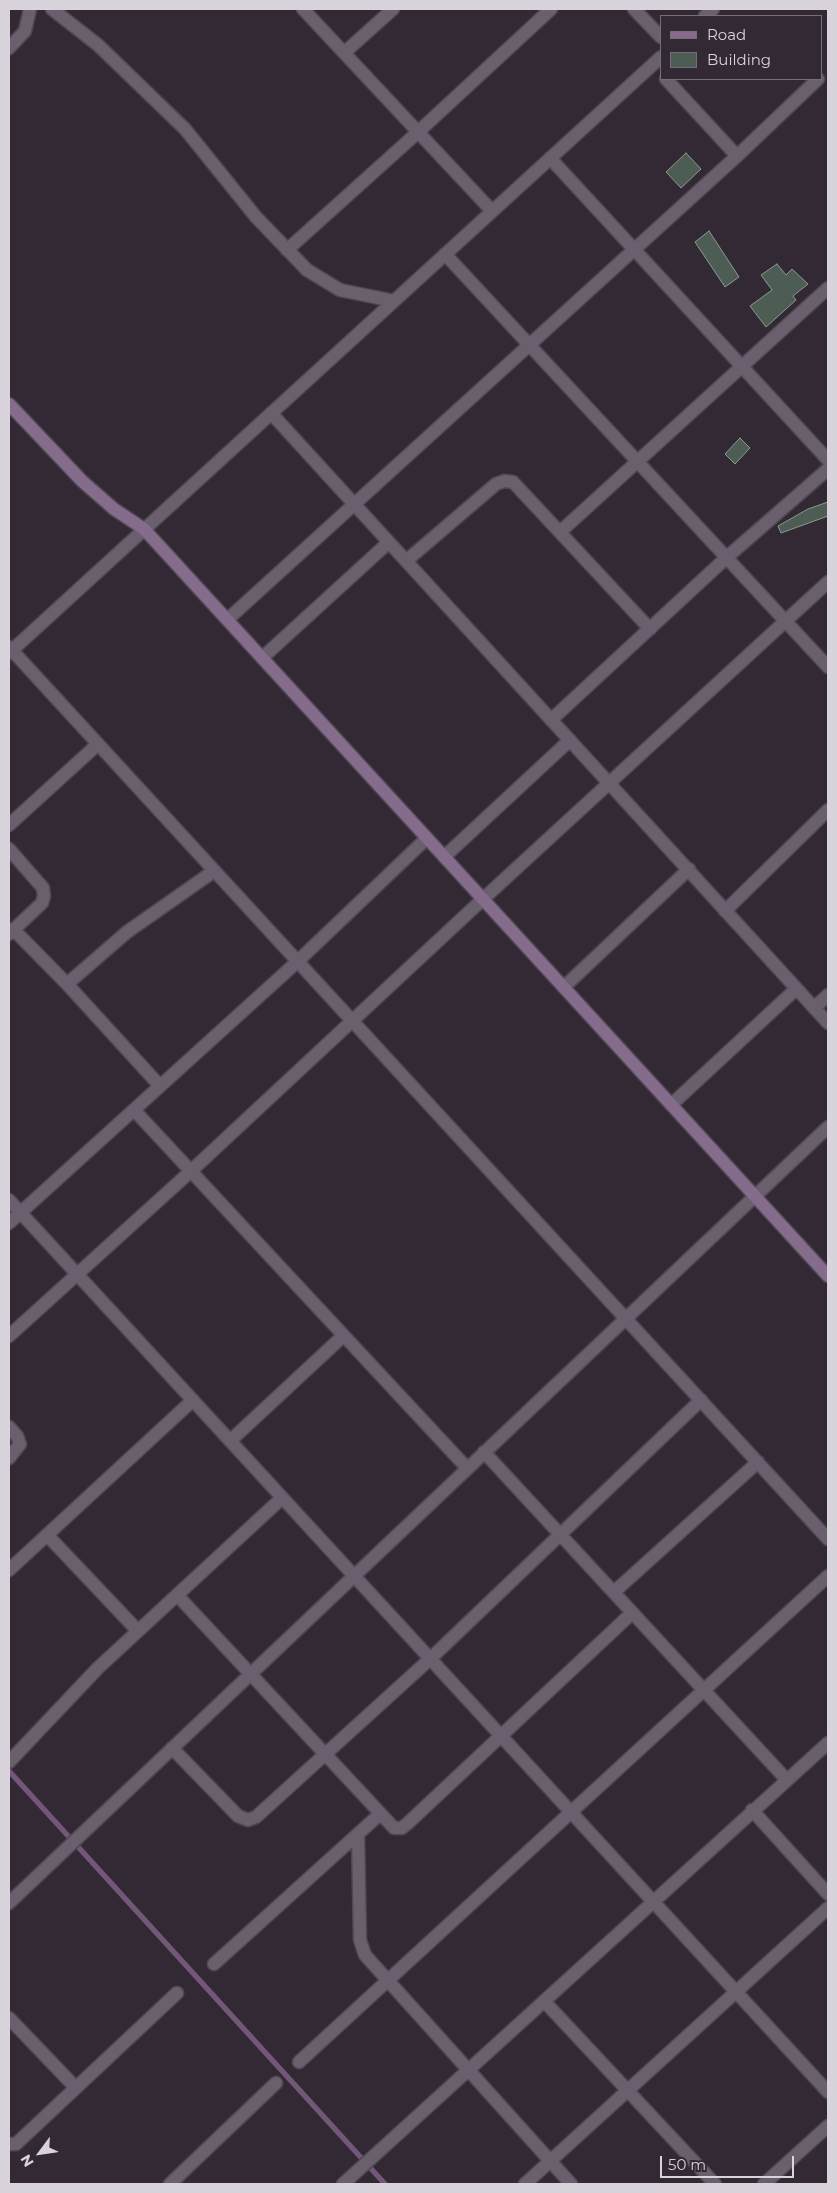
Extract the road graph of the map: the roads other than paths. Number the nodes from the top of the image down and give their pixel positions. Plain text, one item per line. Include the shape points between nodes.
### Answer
1 (30, 9) edge
2 (52, 9) edge
3 (302, 9) edge
4 (393, 9) edge
5 (551, 9) edge
6 (634, 9) edge
7 (660, 37) edge
8 (9, 48) edge
9 (344, 53) junction
10 (658, 65) edge
11 (667, 80) edge
12 (818, 80) edge
13 (417, 133) junction
14 (737, 156) junction
15 (550, 158) junction
16 (492, 211) junction
17 (634, 248) junction
18 (288, 250) junction
19 (445, 254) junction
20 (828, 288) edge
21 (394, 301) junction
22 (528, 345) junction
23 (741, 366) junction
24 (9, 404) edge
25 (271, 413) junction
26 (828, 460) edge
27 (637, 462) junction
28 (828, 469) edge
29 (354, 504) junction
30 (144, 529) junction
31 (560, 532) junction
32 (389, 542) junction
33 (726, 558) junction
34 (406, 561) junction
35 (828, 582) edge
36 (228, 619) junction
37 (785, 622) junction
38 (650, 629) junction
39 (10, 650) edge
40 (262, 658) junction
41 (828, 667) edge
42 (552, 720) junction
43 (570, 740) junction
44 (98, 744) junction
45 (609, 783) junction
46 (828, 810) edge
47 (9, 825) edge
48 (427, 838) junction
49 (9, 849) edge
50 (444, 857) junction
51 (689, 869) junction
52 (214, 871) junction
53 (483, 899) junction
54 (725, 911) junction
55 (11, 931) edge
56 (297, 962) junction
57 (67, 984) junction
58 (564, 987) junction
59 (796, 989) junction
60 (828, 995) edge
61 (814, 1008) junction
62 (351, 1021) junction
63 (828, 1023) edge
64 (160, 1086) junction
65 (671, 1105) junction
66 (134, 1110) junction
67 (828, 1127) edge
68 (191, 1171) junction
69 (754, 1195) junction
70 (9, 1200) edge
71 (21, 1213) junction
72 (9, 1223) edge
73 (77, 1274) junction
74 (828, 1276) edge
75 (625, 1318) junction
76 (9, 1336) edge
77 (343, 1336) junction
78 (193, 1400) junction
79 (701, 1400) junction
80 (9, 1427) edge
81 (230, 1441) junction
82 (484, 1452) junction
83 (9, 1458) edge
84 (758, 1462) junction
85 (467, 1468) junction
86 (282, 1498) junction
87 (561, 1534) junction
88 (48, 1536) junction
89 (828, 1539) edge
90 (9, 1570) edge
91 (354, 1576) junction
92 (828, 1576) edge
93 (614, 1592) junction
94 (178, 1595) junction
95 (632, 1613) junction
96 (138, 1631) junction
97 (430, 1659) junction
98 (251, 1674) junction
99 (705, 1690) junction
100 (501, 1737) junction
101 (828, 1743) edge
102 (172, 1748) junction
103 (326, 1754) junction
104 (9, 1762) edge
105 (786, 1779) junction
106 (752, 1810) junction
107 (571, 1812) junction
108 (380, 1814) junction
109 (358, 1836) junction
110 (828, 1894) edge
111 (653, 1901) junction
112 (9, 1903) edge
113 (828, 1908) edge
114 (214, 1964) dead end
115 (388, 1981) junction
116 (177, 1993) dead end
117 (736, 1993) junction
118 (544, 2001) junction
119 (9, 2018) edge
120 (299, 2062) dead end
121 (468, 2070) junction
122 (276, 2083) dead end
123 (76, 2088) junction
124 (629, 2092) junction
125 (828, 2092) edge
126 (828, 2126) edge
127 (9, 2144) edge
128 (550, 2162) junction
129 (170, 2184) edge
130 (343, 2184) edge
131 (525, 2184) edge
132 (571, 2184) edge
133 (715, 2184) edge
134 (764, 2184) edge

1 - 8 street via 25,31
2 - 18 street via 98,45 185,129 256,217
3 - 9 street
4 - 9 street
5 - 13 street
6 - 7 street
9 - 13 street
10 - 15 street
11 - 14 street
12 - 14 street
13 - 16 street
13 - 18 street
14 - 17 street
15 - 16 street
15 - 17 street
16 - 19 street
17 - 22 street
17 - 23 street
18 - 21 street via 307,270 340,290
19 - 21 street
19 - 22 street
20 - 23 street
21 - 25 street
22 - 27 street
22 - 29 street
23 - 26 street
23 - 27 street
24 - 30 street via 82,481 114,509
25 - 29 street
25 - 30 street
27 - 31 street
27 - 33 street
28 - 33 street
29 - 32 street
29 - 36 street
30 - 36 street
30 - 39 street
31 - 34 street via 513,482 504,481 496,484
31 - 38 street
32 - 34 street
32 - 40 street
33 - 37 street
33 - 38 street
34 - 42 street
35 - 37 street
36 - 40 street
37 - 41 street
37 - 45 street
38 - 42 street
39 - 44 street
40 - 48 street
42 - 43 street
43 - 45 street
43 - 50 street
44 - 47 street
44 - 52 street
45 - 51 street
45 - 53 street
46 - 54 street
48 - 50 street
48 - 56 street
49 - 55 street via 43,888 44,896 42,903
50 - 53 street
51 - 54 street
51 - 58 street
52 - 56 street
52 - 57 street via 127,932
53 - 58 street
53 - 62 street
54 - 59 street
55 - 57 street
56 - 62 street
56 - 64 street
57 - 64 street
58 - 65 street
59 - 61 street
59 - 65 street
60 - 61 street
61 - 63 street
62 - 68 street
62 - 75 street
64 - 66 street
65 - 69 street
66 - 68 street
66 - 71 street
67 - 69 street
68 - 73 street
68 - 77 street
69 - 74 street
69 - 75 street
70 - 71 street
71 - 72 street
71 - 73 street
73 - 76 street
73 - 78 street
75 - 79 street
75 - 82 street
77 - 81 street
77 - 85 street
78 - 81 street
78 - 88 street
79 - 84 street
79 - 87 street
80 - 83 street via 20,1444
81 - 86 street
82 - 85 street
82 - 87 street
84 - 89 street
84 - 93 street
85 - 91 street
86 - 91 street
86 - 94 street
87 - 93 street
87 - 97 street
88 - 90 street
88 - 96 street
91 - 97 street
91 - 98 street
92 - 99 street
93 - 95 street
94 - 96 street
94 - 98 street
95 - 99 street
95 - 100 street
96 - 104 street via 98,1668
97 - 100 street
97 - 103 street
98 - 102 street
98 - 103 street
99 - 105 street
99 - 107 street
100 - 107 street
100 - 108 street via 402,1828 394,1828
101 - 105 street
102 - 103 street via 238,1816 248,1820 256,1817
102 - 112 street
103 - 108 street
105 - 106 street
106 - 110 street
106 - 111 street
107 - 111 street
107 - 115 street
108 - 109 street
109 - 114 street
109 - 115 street via 361,1947
111 - 117 street
111 - 118 street
113 - 117 street
115 - 120 street
115 - 121 street
116 - 123 street
117 - 124 street
117 - 125 street
118 - 121 street
118 - 124 street
119 - 123 street
121 - 128 street
121 - 130 street
122 - 129 street
123 - 127 street via 16,2144
124 - 128 street
124 - 133 street
126 - 134 street
128 - 131 street
128 - 132 street

